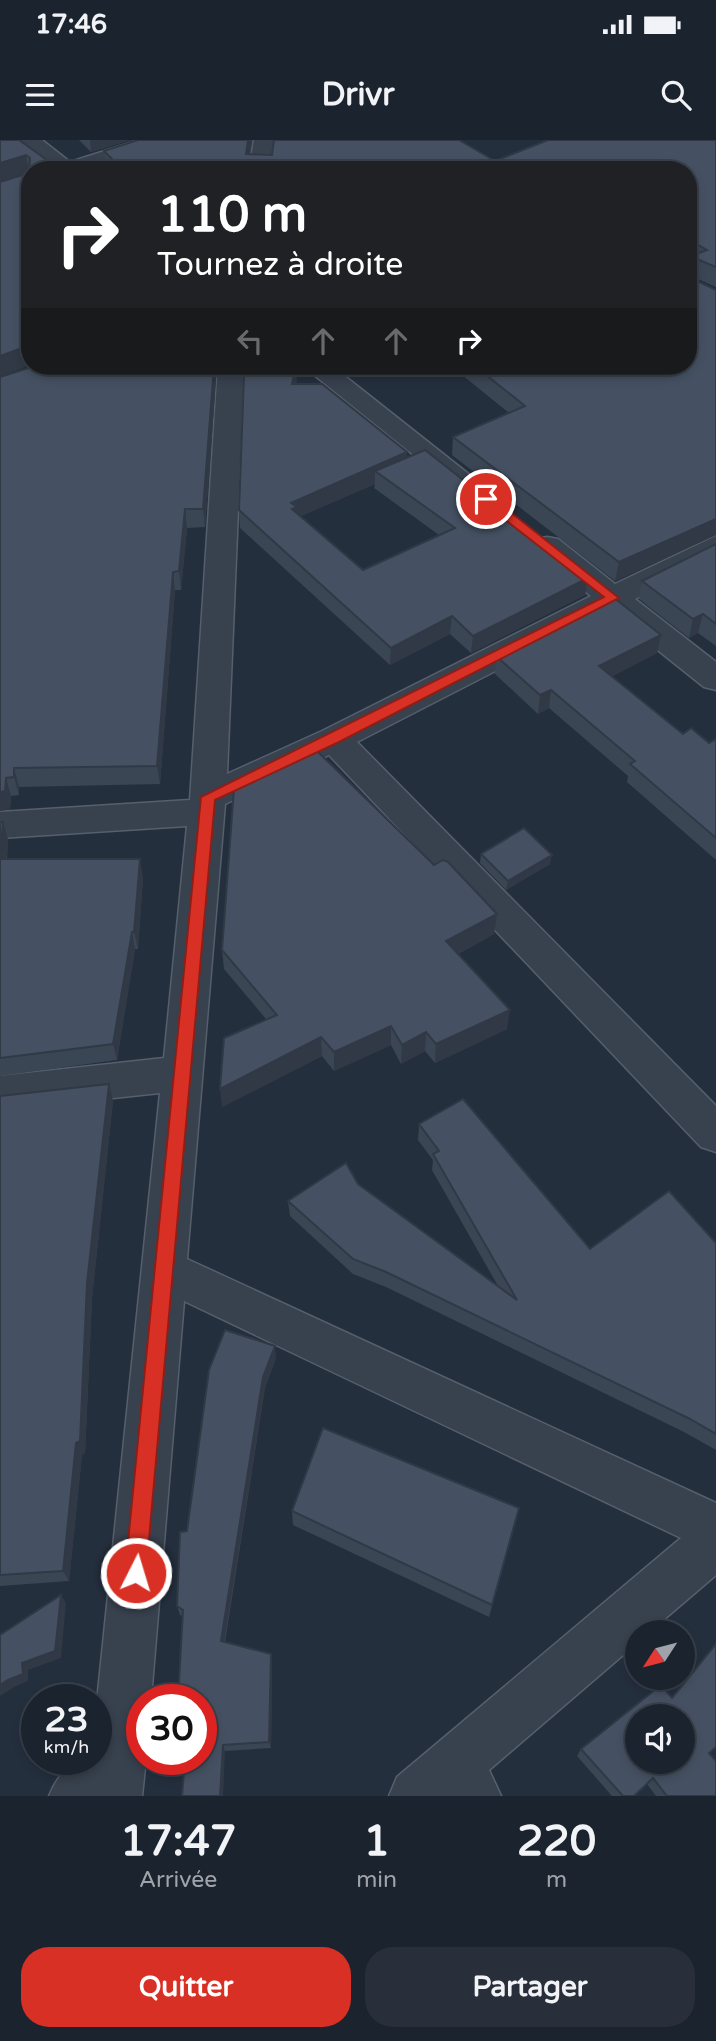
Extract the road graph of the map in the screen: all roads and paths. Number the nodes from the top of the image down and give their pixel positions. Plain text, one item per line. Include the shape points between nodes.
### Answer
1 (28, 140) edge
2 (162, 140) edge
3 (265, 140) edge
4 (55, 161) edge
5 (96, 161) edge
6 (262, 161) edge
7 (231, 375) edge
8 (328, 375) edge
9 (492, 503) edge
10 (525, 529) edge
11 (716, 545) edge
12 (613, 598) junction
13 (716, 679) edge
14 (334, 739) junction
15 (207, 804) junction
16 (0, 825) edge
17 (182, 1073) junction
18 (0, 1093) edge
19 (716, 1134) edge
20 (164, 1270) junction
21 (716, 1529) edge
22 (716, 1542) edge
23 (447, 1785) edge
24 (103, 1786) edge

1 - 4 street
2 - 5 street
3 - 6 street
7 - 15 street
8 - 9 street
10 - 12 street
11 - 12 street
12 - 13 street
12 - 14 street
14 - 15 street
14 - 19 street
15 - 16 street
15 - 17 street
17 - 18 street
17 - 20 street
20 - 21 street
20 - 24 street
22 - 23 street

